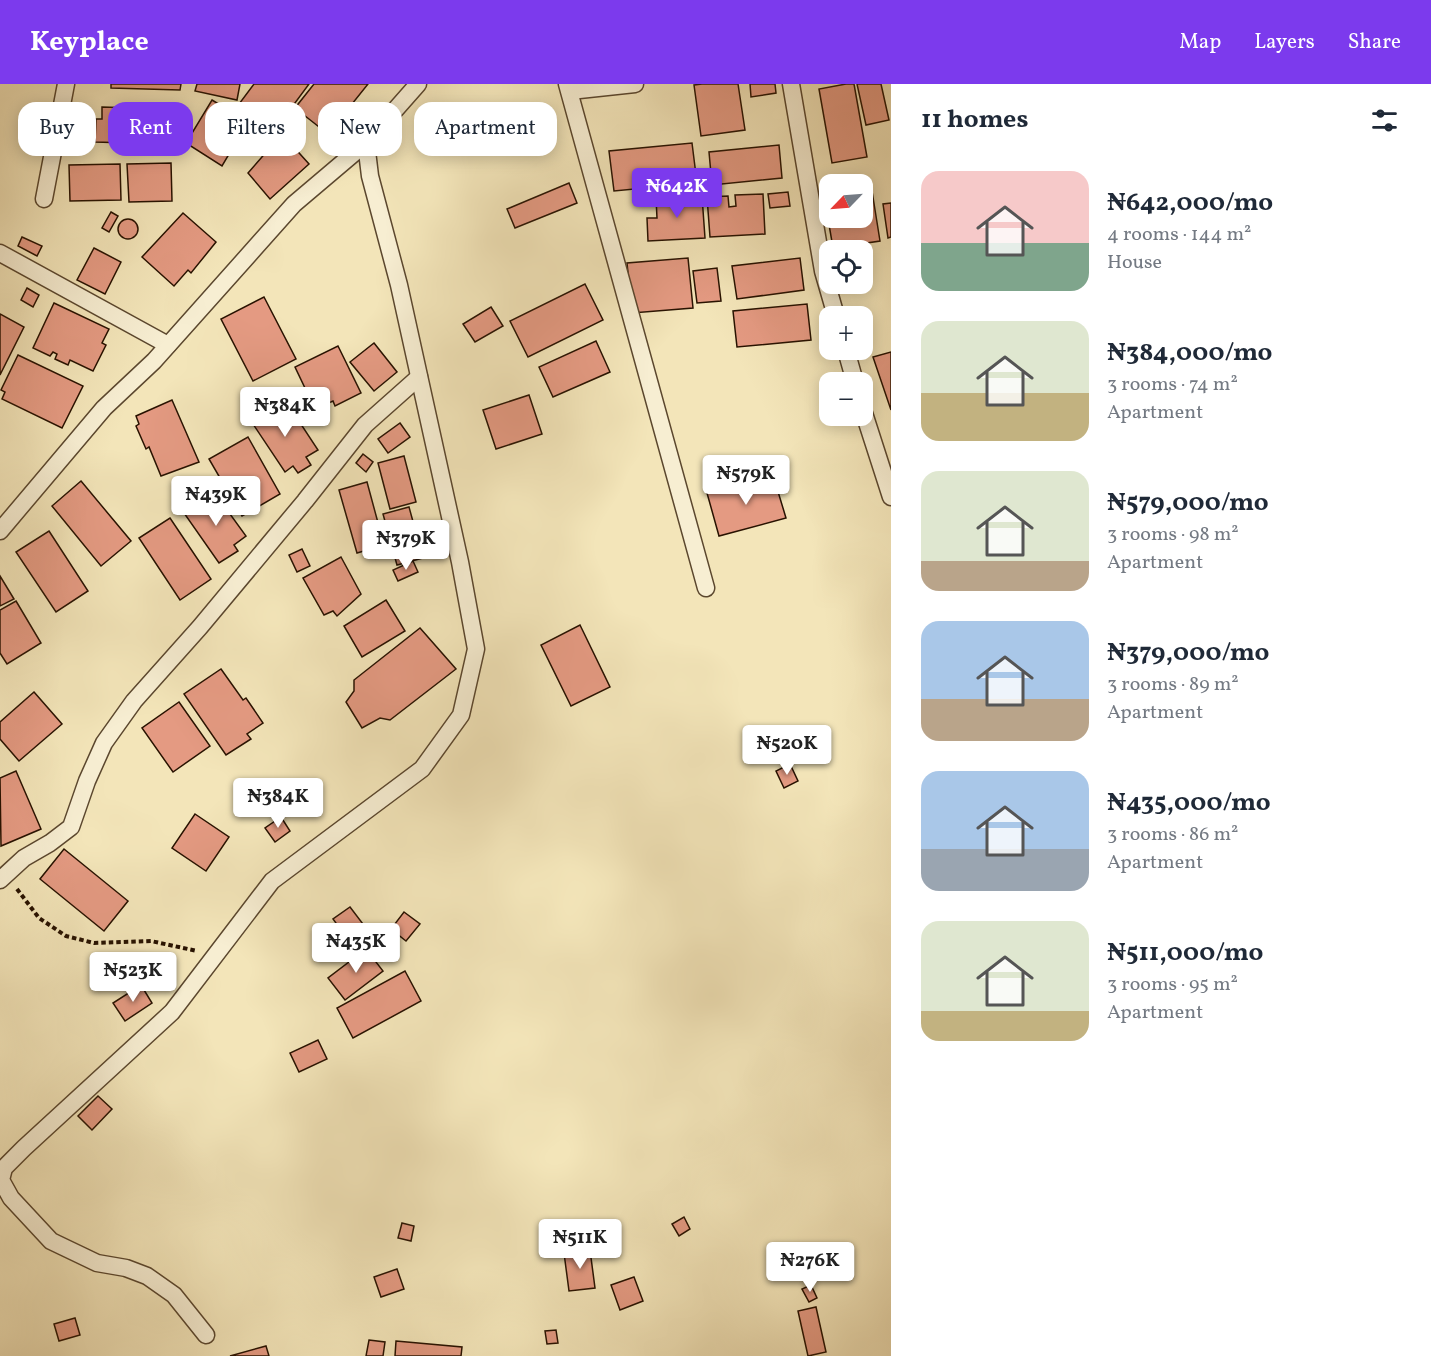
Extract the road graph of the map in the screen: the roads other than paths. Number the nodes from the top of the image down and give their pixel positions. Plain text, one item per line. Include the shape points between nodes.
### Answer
1 (66, 84) edge
2 (418, 84) edge
3 (635, 84) edge
4 (791, 84) edge
5 (568, 88) edge
6 (402, 102) edge
7 (351, 156) edge
8 (368, 156) edge
9 (44, 199) dead end
10 (0, 253) edge
11 (833, 306) edge
12 (168, 345) junction
13 (419, 377) junction
14 (868, 426) edge
15 (891, 497) edge
16 (0, 531) edge
17 (706, 588) dead end
18 (3, 877) edge
19 (206, 1335) dead end

1 - 9 street
2 - 6 street
3 - 5 street
4 - 11 street via 823,271
5 - 17 street
7 - 12 street via 294,204
8 - 13 street
10 - 12 street
12 - 16 street via 104,408
13 - 18 street via 365,425 283,528 134,701 104,743 71,827
13 - 19 street via 476,649 461,715 422,769 272,881 172,1012 24,1148 4,1168 1,1180 11,1198 51,1241 97,1263 147,1276 174,1295
14 - 15 street

